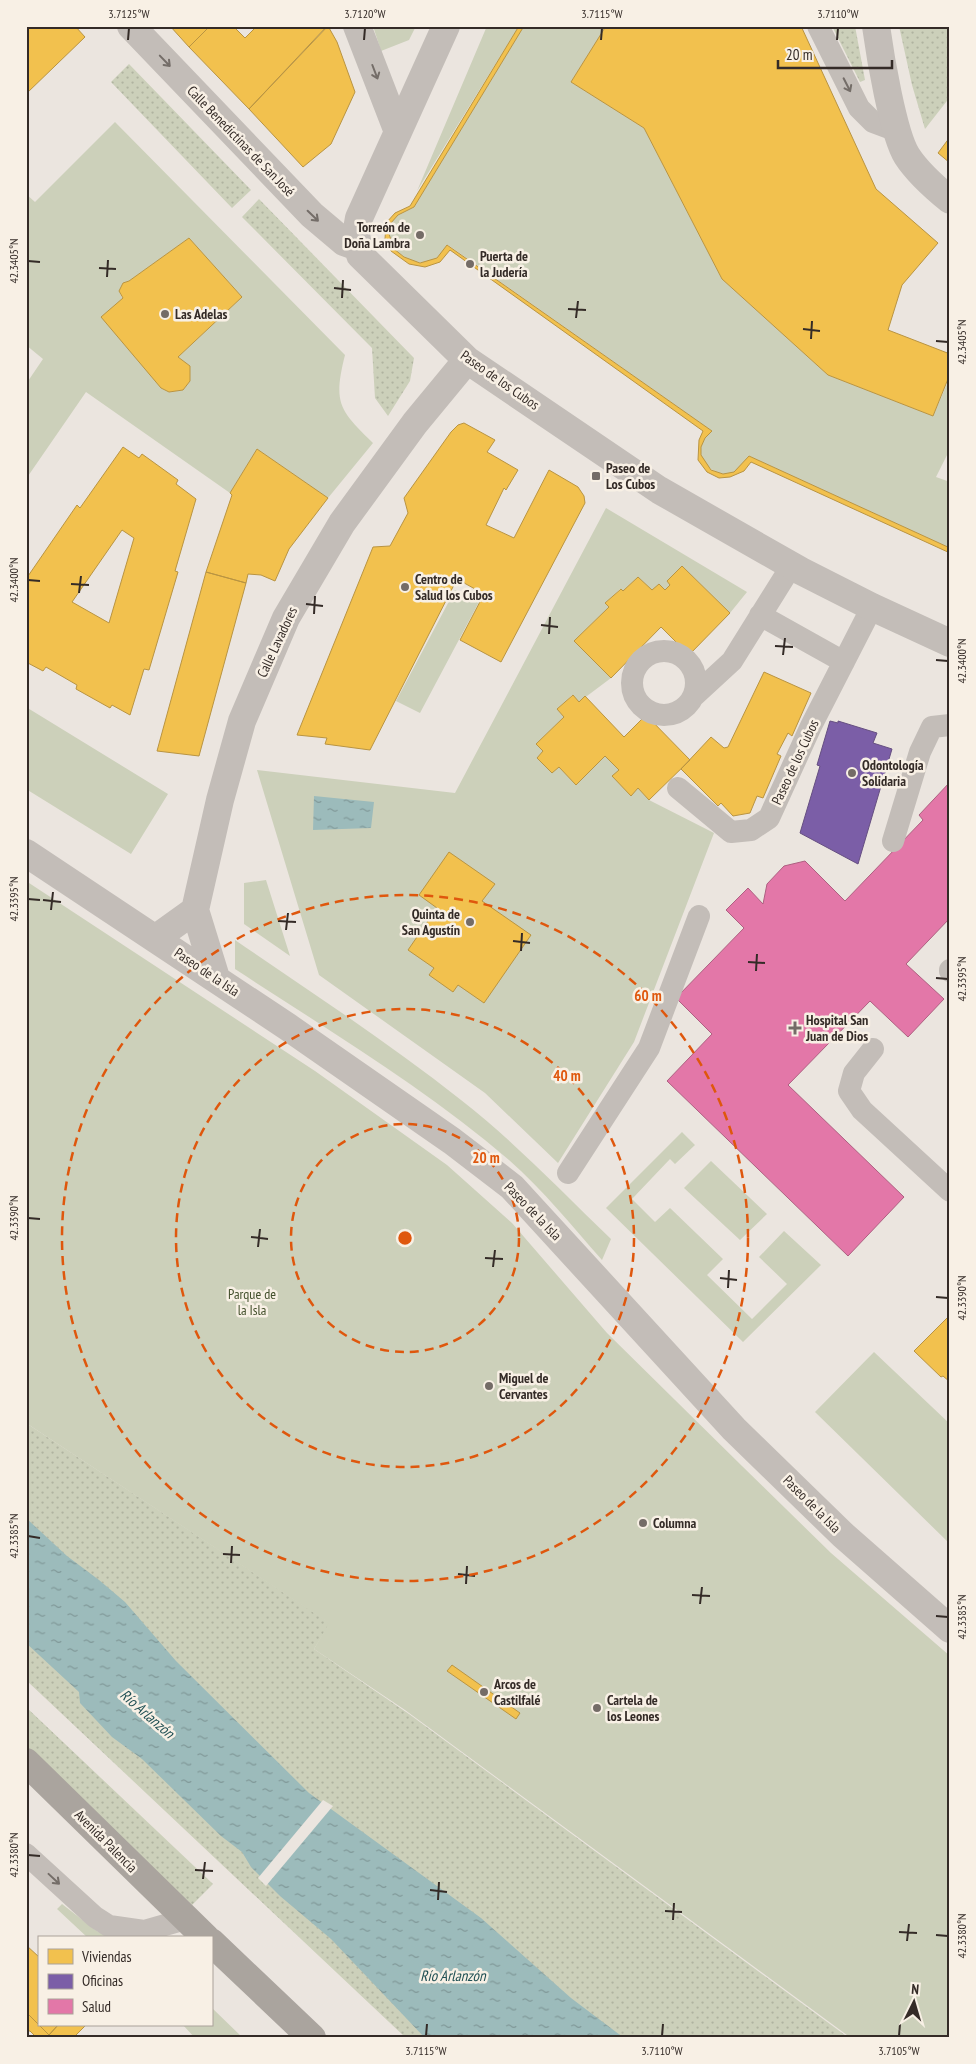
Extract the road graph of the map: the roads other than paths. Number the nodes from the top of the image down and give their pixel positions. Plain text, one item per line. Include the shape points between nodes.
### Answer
1 (131, 26) edge
2 (357, 26) edge
3 (446, 26) edge
4 (818, 26) edge
5 (876, 26) edge
6 (398, 132) junction
7 (897, 132) junction
8 (950, 200) edge
9 (358, 248) junction
10 (467, 360) junction
11 (792, 565) junction
12 (872, 608) junction
13 (760, 615) junction
14 (950, 643) edge
15 (844, 662) junction
16 (694, 696) dead end
17 (950, 725) edge
18 (678, 788) dead end
19 (893, 841) dead end
20 (26, 853) edge
21 (195, 910) junction
22 (699, 916) dead end
23 (156, 938) junction
24 (216, 978) junction
25 (873, 1049) dead end
26 (568, 1172) dead end
27 (950, 1191) edge
28 (950, 1629) edge
29 (26, 1762) edge
30 (26, 1854) edge
31 (186, 1920) junction
32 (204, 1936) edge
33 (212, 1943) edge
34 (311, 2037) edge

1 -> 9 street, Calle Benedictinas de San José via 312,215 344,242
2 -> 6 street
3 - 6 street
4 -> 7 lane via 859,108 873,122
5 - 7 street
6 - 9 street via 359,218
7 - 8 street via 906,155 926,180
9 - 10 street, Paseo de los Cubos via 360,255
10 - 11 street, Paseo de los Cubos via 659,490
10 - 21 street, Calle Lavadores via 415,423 342,524 286,618 242,721
11 - 12 street, Paseo de los Cubos
11 - 13 lane
12 - 14 street, Paseo de los Cubos
12 - 15 lane, Paseo de los Cubos
13 - 15 lane
13 - 16 lane via 732,661
15 - 18 lane, Paseo de los Cubos via 769,818 751,830 731,832
17 - 19 lane via 932,727 920,752
20 - 23 street, Paseo de la Isla
21 - 23 street
21 - 24 street, Calle Lavadores
22 - 26 lane via 649,1048
23 - 24 street, Paseo de la Isla
24 - 28 street, Paseo de la Isla via 452,1141 512,1187 734,1429 843,1535
25 - 27 lane via 854,1073 849,1091 862,1110
29 - 31 highway, Avenida Palencia
30 -> 31 lane via 109,1926 144,1931
31 - 32 highway, Avenida Palencia
33 - 34 highway

